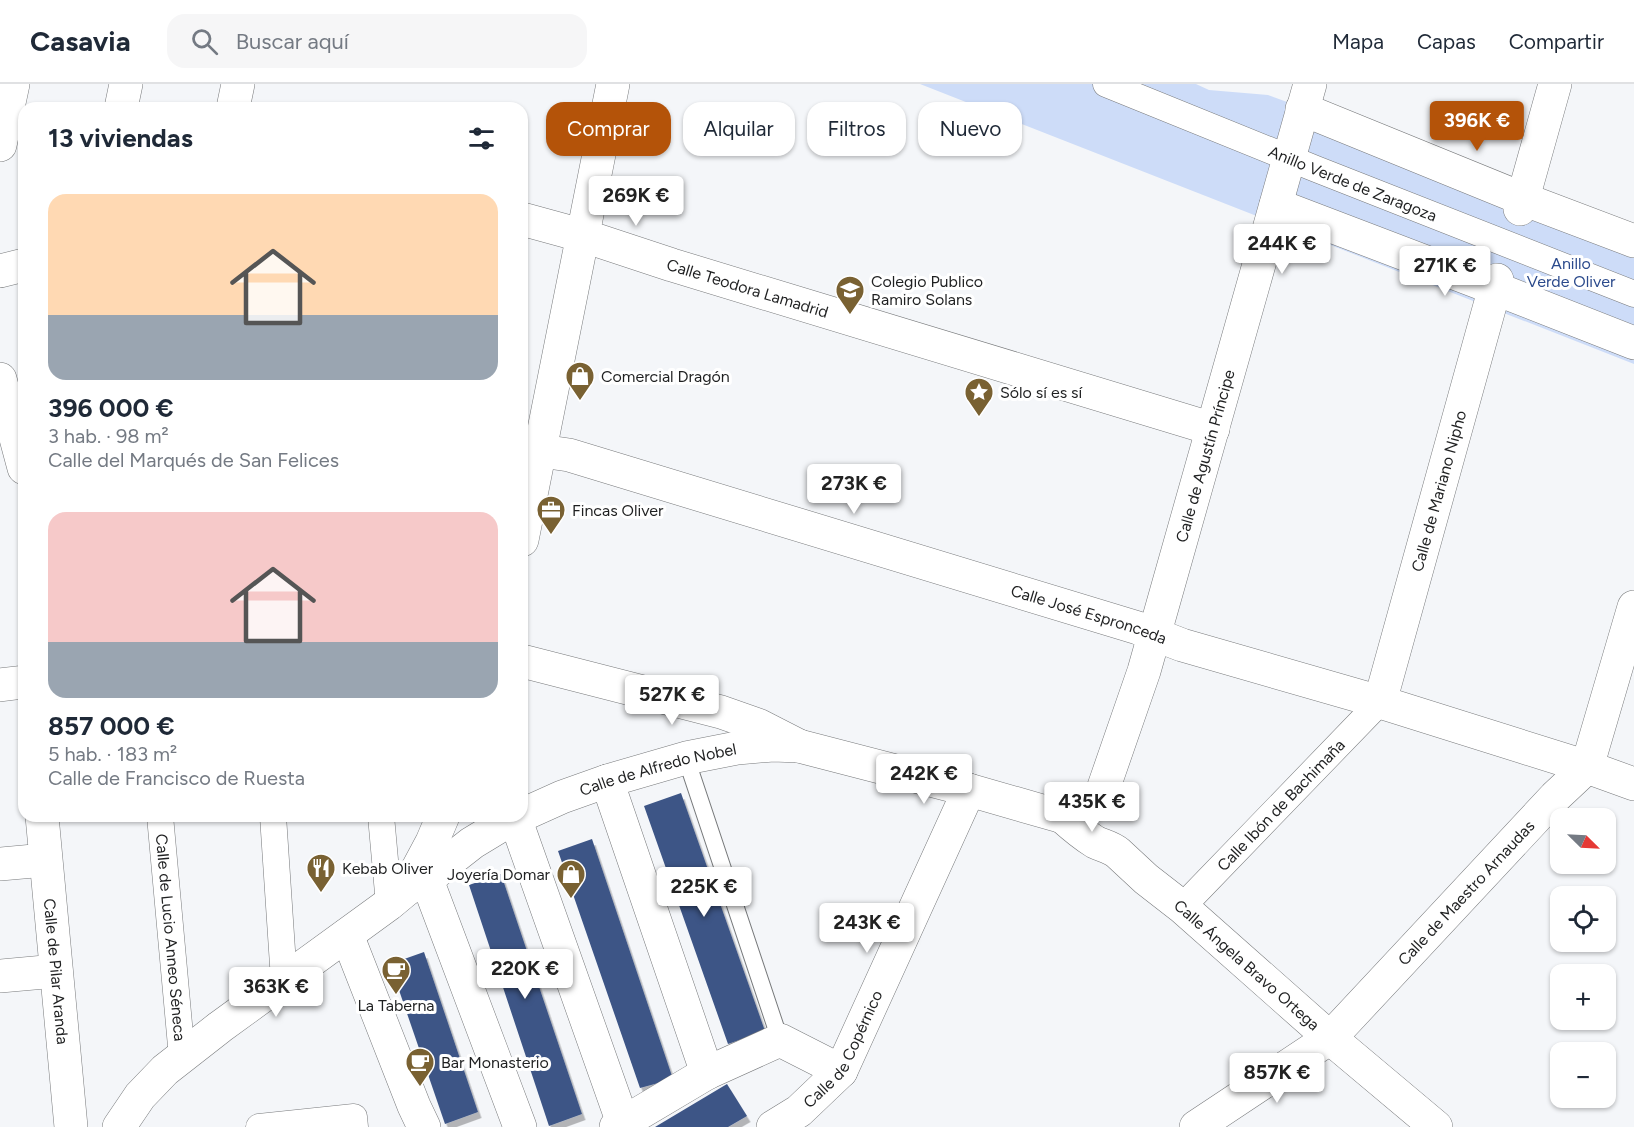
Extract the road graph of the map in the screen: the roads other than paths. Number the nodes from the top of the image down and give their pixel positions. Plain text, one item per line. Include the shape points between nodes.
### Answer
1 (13, 84) edge
2 (126, 84) edge
3 (238, 84) edge
4 (613, 84) edge
5 (1106, 84) edge
6 (1555, 84) edge
7 (1306, 96) edge
8 (122, 102) edge
9 (234, 102) edge
10 (0, 145) edge
11 (1289, 158) junction
12 (1522, 204) junction
13 (1276, 205) junction
14 (528, 221) edge
15 (584, 236) junction
16 (1634, 241) edge
17 (18, 266) edge
18 (0, 270) edge
19 (1496, 284) junction
20 (1634, 294) edge
21 (1634, 343) edge
22 (0, 379) edge
23 (1213, 429) junction
24 (18, 446) edge
25 (531, 451) edge
26 (528, 481) edge
27 (1634, 607) edge
28 (1154, 634) junction
29 (528, 663) edge
30 (18, 683) edge
31 (0, 685) edge
32 (1380, 702) junction
33 (799, 746) junction
34 (686, 758) junction
35 (1587, 767) junction
36 (607, 781) junction
37 (1634, 784) edge
38 (969, 790) junction
39 (1099, 801) junction
40 (528, 810) edge
41 (1063, 817) junction
42 (42, 822) edge
43 (161, 822) edge
44 (273, 822) edge
45 (383, 822) edge
46 (440, 822) edge
47 (501, 822) edge
48 (507, 822) edge
49 (1113, 849) junction
50 (45, 860) junction
51 (0, 864) edge
52 (408, 891) junction
53 (1182, 907) junction
54 (347, 935) junction
55 (56, 971) junction
56 (0, 976) edge
57 (284, 980) junction
58 (1330, 1038) junction
59 (780, 1040) junction
60 (182, 1057) junction
61 (841, 1071) junction
62 (707, 1073) junction
63 (619, 1125) edge
64 (71, 1127) edge
65 (119, 1127) edge
66 (259, 1127) edge
67 (355, 1127) edge
68 (424, 1127) edge
69 (520, 1127) edge
70 (773, 1127) edge
71 (1196, 1127) edge
72 (1436, 1127) edge

1 - 10 street
2 - 8 street
3 - 9 street
4 - 15 street
5 - 11 street, Anillo Verde de Zaragoza
6 - 12 street
7 - 11 street, Calle de Agustín Príncipe
7 - 12 street
11 - 13 street, Calle de Agustín Príncipe
11 - 20 street, Anillo Verde de Zaragoza
12 - 16 street
13 - 19 street
13 - 23 street, Calle de Agustín Príncipe
14 - 15 street, Calle Teodora Lamadrid
15 - 23 street, Calle Teodora Lamadrid
15 - 25 street
17 - 18 street
19 - 21 street
19 - 32 street, Calle de Mariano Nipho
22 - 24 street
23 - 28 street, Calle de Agustín Príncipe
25 - 26 street
25 - 28 street, Calle José Espronceda via 569,455
27 - 35 street
28 - 32 street, Calle José Espronceda
28 - 39 street, Calle de Agustín Príncipe
29 - 33 street, Calle Ángela Bravo Ortega via 730,714
30 - 31 street
32 - 35 street, Calle José Espronceda
32 - 53 street, Calle Ibón de Bachimaña
33 - 34 street, Calle de Alfredo Nobel via 746,747
33 - 38 street, Calle Ángela Bravo Ortega
34 - 36 street, Calle de Alfredo Nobel
34 - 59 lane
35 - 37 street, Calle José Espronceda
35 - 58 street, Calle de Maestro Arnaudas
36 - 40 street, Calle de Alfredo Nobel
36 - 62 street
38 - 41 street, Calle Ángela Bravo Ortega
38 - 61 street, Calle de Copérnico
39 - 41 street
39 - 49 street
41 - 49 street, Calle Ángela Bravo Ortega via 1096,842
42 - 50 street, Calle de Pilar Aranda
43 - 60 street, Calle de Lucio Anneo Séneca
44 - 57 street
45 - 52 street
46 - 52 street
47 - 52 street, Calle de Alfredo Nobel
48 - 63 street
49 - 53 street, Calle Ángela Bravo Ortega
50 - 51 street
50 - 55 street, Calle de Pilar Aranda
52 - 54 street, Calle de Alfredo Nobel
52 - 69 street
53 - 58 street, Calle Ángela Bravo Ortega
54 - 57 street, Calle de Alfredo Nobel
54 - 68 street
55 - 56 street
55 - 64 street, Calle de Pilar Aranda
57 - 60 street, Calle de Alfredo Nobel
58 - 71 street, Calle de Maestro Arnaudas
58 - 72 street, Calle Ángela Bravo Ortega
59 - 61 street
59 - 62 street
60 - 65 street, Calle de Alfredo Nobel via 147,1088
61 - 70 street, Calle de Copérnico via 799,1111
62 - 63 street
66 - 67 street via 354,1117

